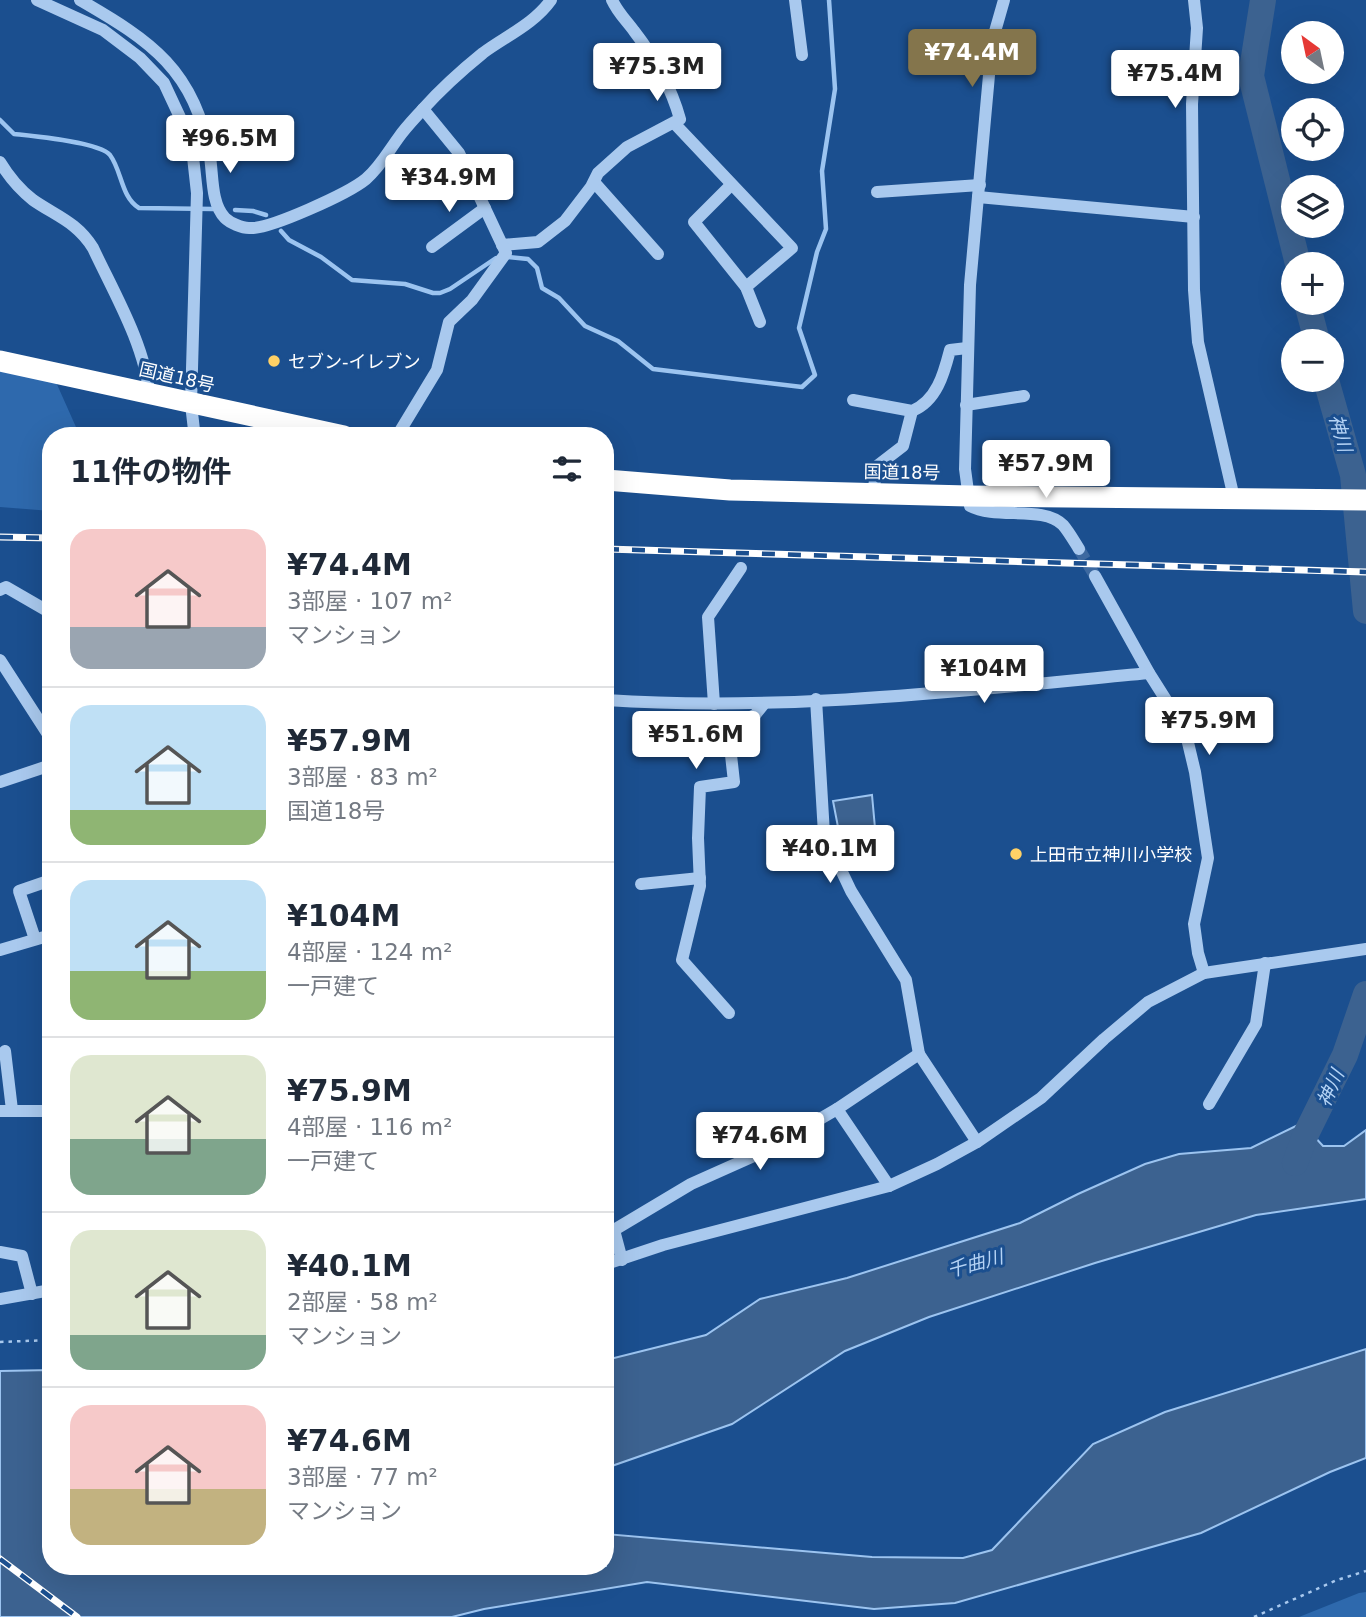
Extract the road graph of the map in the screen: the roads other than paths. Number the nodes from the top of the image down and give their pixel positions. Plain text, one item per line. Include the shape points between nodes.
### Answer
1 (37, 0) edge
2 (80, 0) edge
3 (551, 0) edge
4 (612, 0) edge
5 (795, 0) edge
6 (1004, 0) edge
7 (1194, 0) edge
8 (802, 55) dead end
9 (423, 109) junction
10 (674, 122) junction
11 (0, 162) edge
12 (594, 182) junction
13 (731, 185) junction
14 (979, 191) junction
15 (877, 192) dead end
16 (485, 208) junction
17 (1195, 217) junction
18 (502, 245) junction
19 (432, 247) dead end
20 (658, 254) dead end
21 (746, 287) junction
22 (760, 322) dead end
23 (967, 348) junction
24 (0, 361) edge
25 (149, 394) junction
26 (1024, 396) dead end
27 (853, 400) dead end
28 (191, 404) junction
29 (966, 405) junction
30 (912, 411) junction
31 (194, 427) edge
32 (301, 427) edge
33 (402, 427) edge
34 (614, 481) edge
35 (873, 494) junction
36 (968, 496) junction
37 (1241, 498) junction
38 (1366, 500) edge
39 (1079, 548) tunnel mouth
40 (741, 568) dead end
41 (1095, 576) tunnel mouth
42 (0, 590) edge
43 (42, 608) edge
44 (0, 660) edge
45 (1149, 673) junction
46 (816, 699) junction
47 (614, 700) edge
48 (714, 704) junction
49 (763, 705) junction
50 (42, 724) edge
51 (42, 768) edge
52 (0, 782) edge
53 (700, 878) junction
54 (42, 883) edge
55 (641, 884) dead end
56 (42, 937) edge
57 (35, 939) junction
58 (1366, 948) edge
59 (0, 950) edge
60 (1266, 963) junction
61 (1203, 973) junction
62 (729, 1013) dead end
63 (5, 1051) dead end
64 (919, 1054) junction
65 (1209, 1104) dead end
66 (837, 1109) junction
67 (6, 1110) edge
68 (42, 1111) edge
69 (977, 1142) junction
70 (889, 1186) junction
71 (0, 1252) edge
72 (622, 1260) junction
73 (614, 1262) edge
74 (42, 1292) edge
75 (32, 1294) junction
76 (0, 1299) edge

1 - 28 street via 103,30 140,58 164,83 186,128 197,193
2 - 9 street via 150,44 186,88 203,127 217,204 232,223 251,229 266,225 348,191 376,169
3 - 9 street
4 - 10 street via 662,71 680,119
5 - 8 street
6 - 14 street via 992,42
7 - 17 street
9 - 16 street via 459,153
10 - 12 street via 627,147
10 - 13 street
11 - 25 street via 18,187 71,222 93,247 142,356
12 - 18 street via 565,220 538,242
12 - 20 street
13 - 21 street via 694,222
13 - 21 street via 792,248
14 - 15 street
14 - 17 street
14 - 23 street
16 - 18 street
16 - 19 street
17 - 37 street via 1198,342
18 - 33 street via 506,253 491,277 449,322 437,370
21 - 22 street
23 - 29 street
23 - 30 street via 950,350 932,396
24 - 25 highway, 国道18号
25 - 28 highway, 国道18号
26 - 29 street
27 - 30 street
28 - 31 street
28 - 32 highway, 国道18号
29 - 36 street
30 - 35 street via 902,446 877,466
34 - 35 highway, 国道18号
35 - 36 highway, 国道18号
36 - 37 highway, 国道18号
36 - 39 street via 970,506 982,513 1051,518 1062,524
37 - 38 highway, 国道18号
40 - 48 street via 708,617
41 - 45 street
42 - 43 street via 6,587
44 - 50 street
45 - 46 street via 931,694
45 - 61 street via 1185,730 1195,772 1208,858 1194,924
46 - 49 street
46 - 64 street via 824,834 851,891 906,980
47 - 48 street
48 - 49 street
49 - 53 street via 755,715 729,728 734,782 700,787
51 - 52 street
53 - 55 street
53 - 62 street via 682,960
54 - 57 street via 19,891
56 - 57 street
57 - 59 street
58 - 60 street
60 - 61 street
60 - 65 street via 1256,1024
61 - 69 street via 1148,1002 1041,1098
63 - 67 street
64 - 66 street
64 - 69 street
66 - 70 street
66 - 72 street via 767,1150 691,1184 614,1230
67 - 68 street
69 - 70 street
70 - 72 street via 663,1245
71 - 75 street via 22,1256
72 - 73 street
74 - 75 street
75 - 76 street

